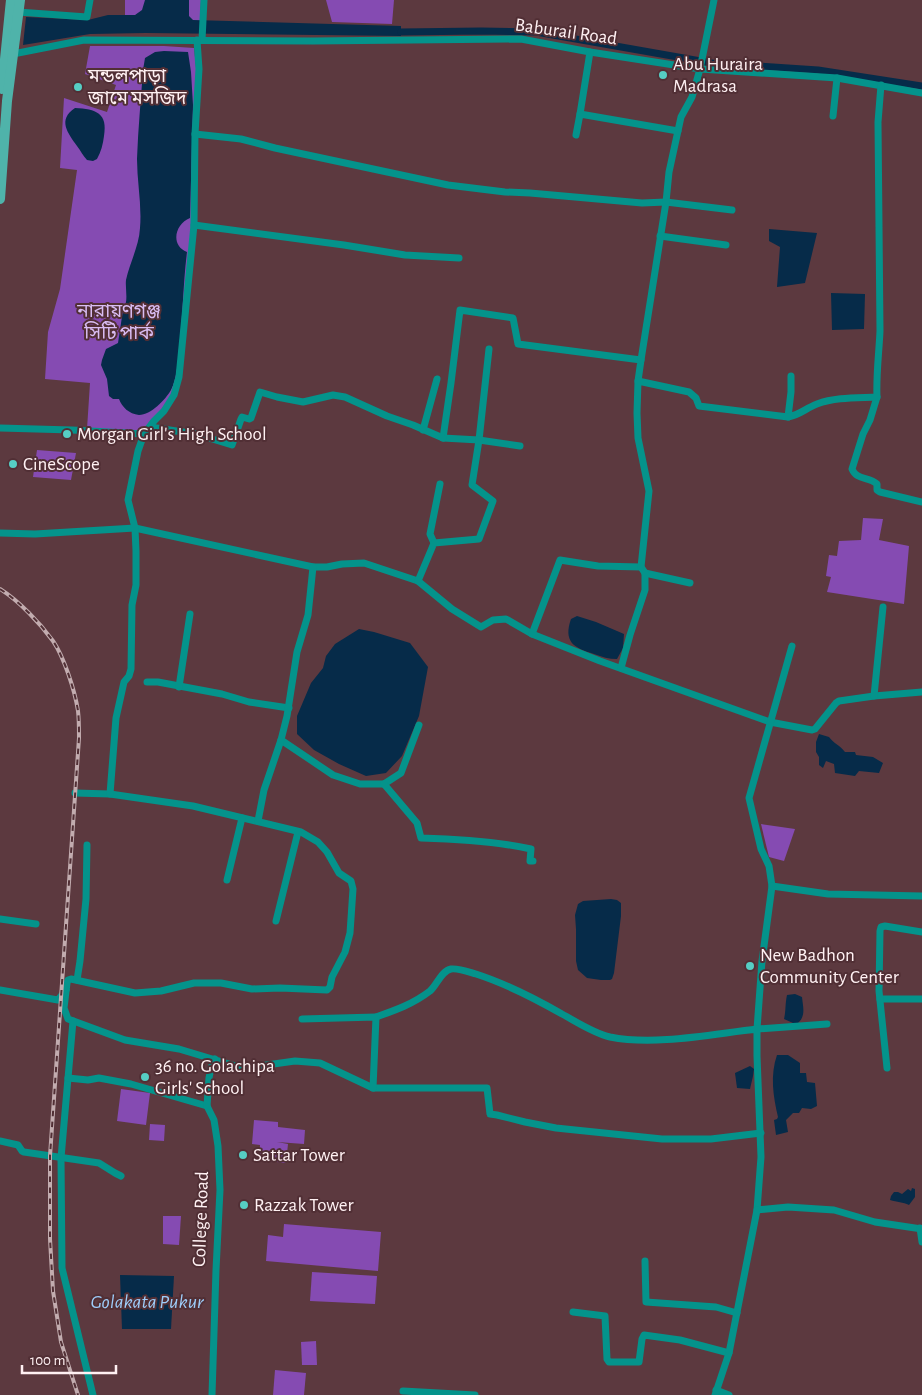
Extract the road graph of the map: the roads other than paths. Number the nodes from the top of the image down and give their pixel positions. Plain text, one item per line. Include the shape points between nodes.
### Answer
1 (11, 0) edge
2 (20, 0) edge
3 (90, 0) edge
4 (204, 0) edge
5 (714, 0) edge
6 (18, 12) junction
7 (201, 39) junction
8 (590, 52) junction
9 (13, 54) junction
10 (700, 68) junction
11 (837, 78) junction
12 (881, 85) junction
13 (922, 93) edge
14 (0, 112) edge
15 (580, 114) junction
16 (833, 116) dead end
17 (678, 131) junction
18 (195, 134) junction
19 (576, 135) dead end
20 (0, 199) edge
21 (666, 202) junction
22 (732, 210) dead end
23 (194, 225) junction
24 (660, 236) junction
25 (726, 245) dead end
26 (458, 258) dead end
27 (489, 349) dead end
28 (641, 360) junction
29 (791, 376) dead end
30 (436, 379) dead end
31 (638, 381) junction
32 (877, 398) junction
33 (788, 418) junction
34 (150, 427) junction
35 (0, 428) edge
36 (423, 430) junction
37 (144, 434) junction
38 (443, 438) junction
39 (479, 440) junction
40 (520, 446) dead end
41 (440, 484) dead end
42 (922, 502) edge
43 (135, 528) junction
44 (0, 533) edge
45 (434, 543) junction
46 (313, 567) junction
47 (643, 570) junction
48 (418, 581) junction
49 (690, 583) dead end
50 (883, 607) dead end
51 (190, 614) dead end
52 (532, 634) junction
53 (792, 646) dead end
54 (621, 668) junction
55 (147, 682) dead end
56 (179, 687) junction
57 (922, 692) edge
58 (874, 696) junction
59 (289, 708) junction
60 (770, 722) junction
61 (419, 725) dead end
62 (281, 740) junction
63 (384, 784) junction
64 (76, 793) dead end
65 (110, 794) junction
66 (242, 818) junction
67 (258, 821) junction
68 (298, 832) junction
69 (87, 845) dead end
70 (533, 861) dead end
71 (227, 880) dead end
72 (772, 886) junction
73 (922, 896) edge
74 (0, 919) edge
75 (276, 921) dead end
76 (36, 924) dead end
77 (922, 932) edge
78 (77, 980) junction
79 (0, 990) edge
80 (66, 990) junction
81 (880, 999) junction
82 (922, 999) edge
83 (376, 1016) junction
84 (302, 1019) dead end
85 (73, 1021) junction
86 (827, 1024) dead end
87 (757, 1029) junction
88 (215, 1059) junction
89 (887, 1068) dead end
90 (68, 1078) junction
91 (373, 1088) junction
92 (207, 1106) junction
93 (761, 1132) junction
94 (0, 1141) edge
95 (61, 1158) junction
96 (121, 1176) dead end
97 (757, 1210) junction
98 (921, 1228) edge
99 (922, 1242) edge
100 (645, 1261) dead end
101 (573, 1312) dead end
102 (737, 1313) junction
103 (729, 1353) junction
104 (403, 1390) dead end
105 (715, 1392) edge
106 (451, 1394) edge
107 (93, 1395) edge
108 (212, 1395) edge
109 (475, 1395) edge
110 (729, 1395) edge

1 - 14 main road
2 - 6 main road
3 - 6 street via 87,17
4 - 7 street
5 - 10 street
6 - 9 main road
7 - 8 street, Baburail Road via 521,39
7 - 9 street, Baburail Road via 84,40
7 - 18 street
8 - 10 street, Baburail Road
8 - 15 street
9 - 20 main road
10 - 11 street, Baburail Road
10 - 17 street
11 - 12 street, Baburail Road
11 - 16 street
12 - 13 street, Baburail Road
12 - 32 street via 878,122 880,331
15 - 17 street
15 - 19 street
17 - 21 street
18 - 21 street via 241,139 448,185 642,203
18 - 23 street
21 - 22 street
21 - 24 street
23 - 26 street via 405,255
23 - 34 street via 179,377 174,395
24 - 25 street
24 - 28 street
27 - 39 street
28 - 31 street
28 - 38 street via 518,344 513,318 460,310
29 - 33 street
30 - 36 street
31 - 33 street via 689,392 699,406
31 - 47 street via 638,438 649,492
32 - 33 street via 830,401
32 - 42 street via 852,472 858,477 873,480 880,492
34 - 36 street via 196,434 232,445 242,417 251,418 260,392 303,402 345,397
34 - 37 street
35 - 37 street
36 - 38 street
37 - 43 street via 128,500
38 - 39 street
39 - 40 street
39 - 45 street via 472,485 493,500 479,538
41 - 45 street via 430,534
43 - 44 street
43 - 46 street
43 - 65 street via 136,584 132,604 131,668 124,682 116,718
45 - 48 street
46 - 48 street via 364,563
46 - 59 street via 308,615 296,652
47 - 49 street
47 - 52 street via 560,560
47 - 54 street via 645,590
48 - 52 street via 452,609 481,627 493,620 506,619
50 - 58 street
51 - 56 street
52 - 54 street
53 - 60 street
54 - 60 street
55 - 56 street
56 - 59 street
57 - 58 street
58 - 60 street via 838,702 812,730
59 - 62 street
60 - 72 street via 749,798
61 - 63 street via 401,773
62 - 63 street via 333,775 360,784
62 - 67 street via 264,790
63 - 70 street via 417,823 421,838 515,845 531,849 530,861
64 - 65 street
65 - 66 street via 192,806
66 - 67 street
66 - 71 street
67 - 68 street
68 - 75 street
68 - 78 street via 318,842 339,873 351,881 353,888 350,933 327,990 252,989 221,983 194,983 135,993
69 - 78 street via 86,899
72 - 73 street via 828,894
72 - 87 street
74 - 76 street
77 - 81 street via 881,927
78 - 80 street via 68,980
79 - 80 street via 58,1000
80 - 85 street via 64,1008 68,1019
81 - 82 street
81 - 89 street
83 - 84 street
83 - 87 street via 402,1008 417,999 452,969 520,990 609,1037 673,1039
83 - 91 street
85 - 88 street via 125,1040
85 - 90 street
86 - 87 street
87 - 93 street
88 - 91 street via 239,1066 295,1061 320,1063
88 - 92 street via 209,1078
90 - 92 street via 100,1078 131,1084
90 - 95 street
91 - 93 street via 487,1088 490,1114 556,1128 662,1139 711,1139
92 - 108 street, College Road via 215,1126 220,1190
93 - 97 street
94 - 95 street via 18,1145 24,1152
95 - 96 street via 99,1163
95 - 107 street via 62,1268
97 - 98 street via 788,1206 834,1210 875,1222
97 - 102 street
98 - 99 street
100 - 102 street via 646,1302
101 - 103 street via 605,1316 607,1360 610,1362 639,1362 644,1335 680,1340
102 - 103 street
103 - 105 street
104 - 106 street
105 - 110 street
106 - 109 street

